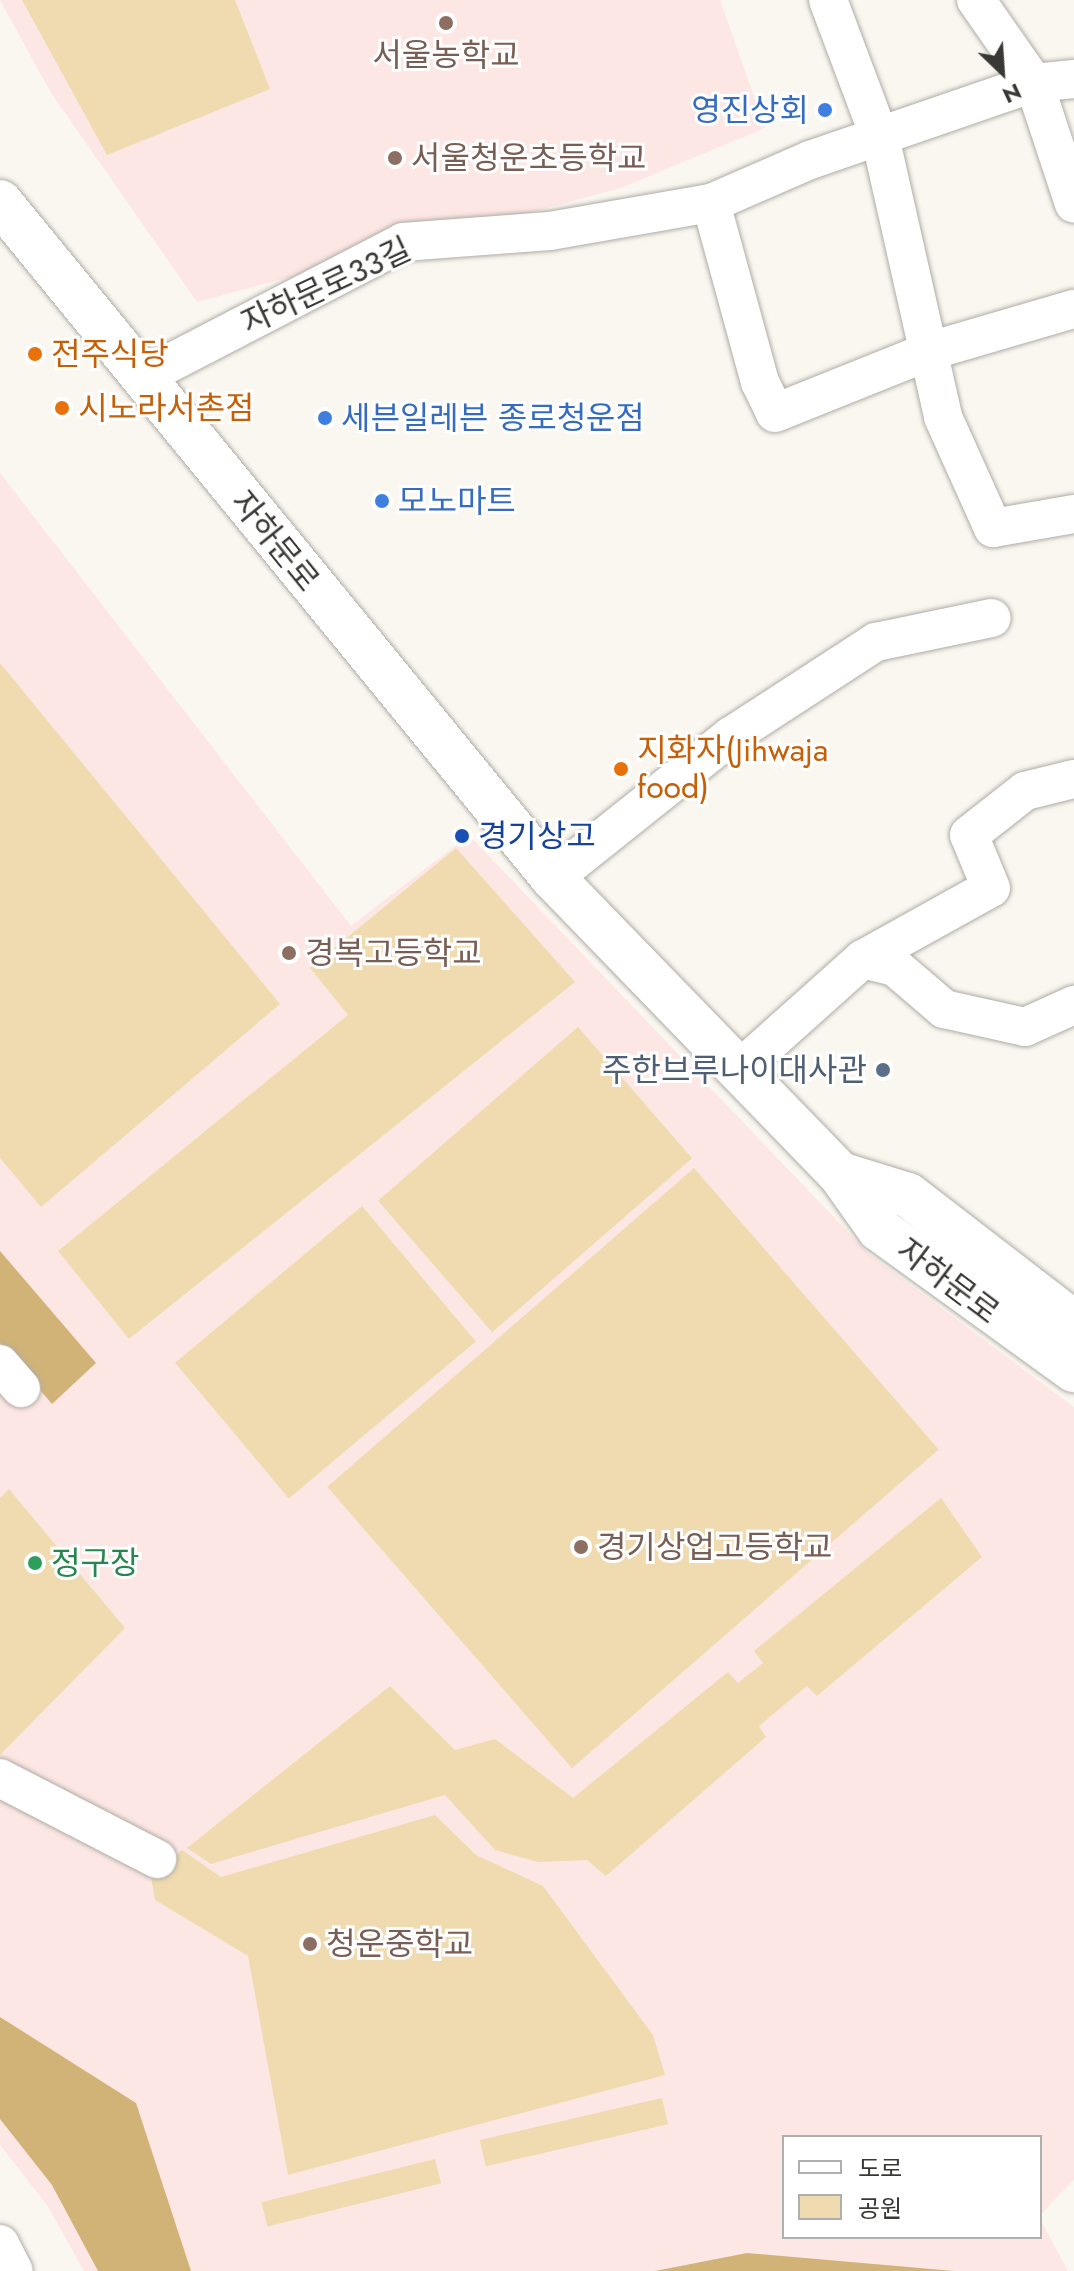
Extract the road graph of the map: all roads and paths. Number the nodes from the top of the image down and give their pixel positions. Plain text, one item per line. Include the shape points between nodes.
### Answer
1 (828, 0) edge
2 (976, 0) edge
3 (1074, 79) edge
4 (1034, 83) junction
5 (881, 141) junction
6 (0, 202) edge
7 (711, 203) junction
8 (1074, 204) edge
9 (1074, 309) edge
10 (930, 351) junction
11 (141, 378) junction
12 (1074, 514) edge
13 (992, 618) dead end
14 (1074, 779) edge
15 (553, 878) junction
16 (863, 959) junction
17 (1074, 1005) edge
18 (741, 1068) junction
19 (840, 1174) junction
20 (1074, 1323) edge
21 (1074, 1370) edge
22 (0, 1778) edge
23 (157, 1859) dead end
24 (0, 2244) edge
25 (14, 2271) edge

1 - 5 street
2 - 4 street
3 - 4 street, 자하문로33길
4 - 5 street, 자하문로33길
4 - 8 street
5 - 7 street, 자하문로33길 via 810,160
5 - 10 street
6 - 11 main road, 자하문로
7 - 10 street via 760,382 775,413
7 - 11 street, 자하문로33길 via 550,231 403,242
9 - 10 street
10 - 12 street via 943,417 993,528
11 - 15 main road, 자하문로
13 - 15 street via 876,642 731,736
14 - 16 street via 1025,791 969,835 991,888
15 - 18 main road, 자하문로
16 - 17 street via 895,967 944,1009 1025,1027
16 - 18 street
18 - 19 main road, 자하문로
19 - 20 main road, 자하문로 via 908,1195
19 - 21 main road, 자하문로 via 879,1229
22 - 23 street
24 - 25 street

